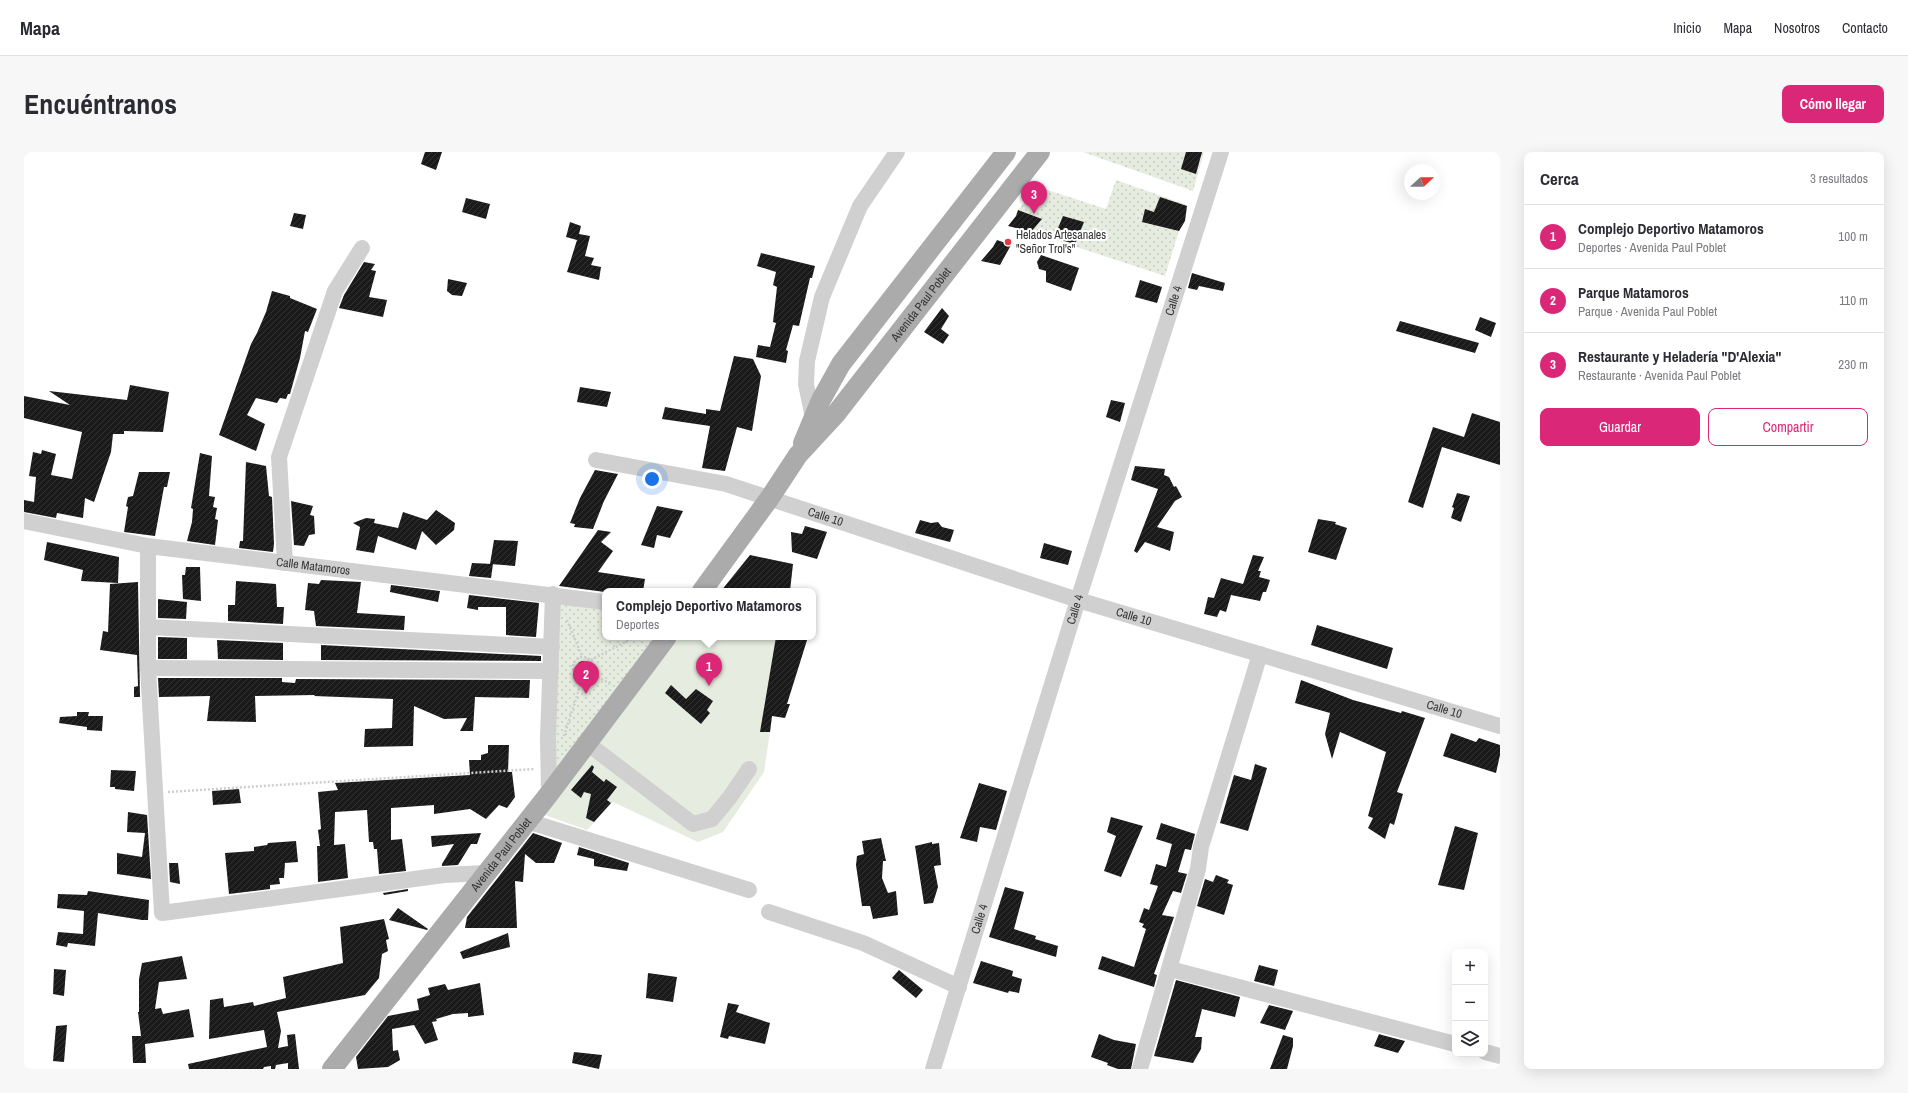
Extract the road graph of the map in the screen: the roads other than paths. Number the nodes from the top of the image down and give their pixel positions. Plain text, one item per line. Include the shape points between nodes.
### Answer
1 (897, 152) edge
2 (1006, 152) edge
3 (1040, 152) edge
4 (1220, 152) edge
5 (362, 248) dead end
6 (813, 418) junction
7 (798, 454) junction
8 (596, 460) dead end
9 (769, 499) junction
10 (24, 521) edge
11 (148, 546) junction
12 (285, 563) junction
13 (704, 588) edge
14 (553, 594) junction
15 (1078, 600) junction
16 (602, 602) edge
17 (149, 627) junction
18 (665, 640) edge
19 (552, 647) junction
20 (1260, 654) junction
21 (148, 668) junction
22 (551, 671) junction
23 (1500, 726) edge
24 (587, 743) junction
25 (748, 769) dead end
26 (549, 794) junction
27 (527, 820) junction
28 (486, 873) junction
29 (748, 890) dead end
30 (769, 912) dead end
31 (1170, 969) junction
32 (958, 987) junction
33 (1452, 1043) edge
34 (1488, 1053) edge
35 (1500, 1056) edge
36 (332, 1069) edge
37 (933, 1069) edge
38 (1140, 1069) edge

1 - 6 street via 860,206 822,297 807,361 806,384
2 - 6 main road, Avenida Paul Poblet via 841,364
3 - 7 main road, Avenida Paul Poblet via 835,415
4 - 15 street, Calle 4
5 - 12 street via 335,291 279,457
6 - 7 main road, Avenida Paul Poblet
7 - 9 main road, Avenida Paul Poblet
8 - 9 street, Calle 10 via 726,484
9 - 13 main road, Avenida Paul Poblet
9 - 15 street, Calle 10
10 - 11 street, Calle Matamoros
11 - 12 street, Calle Matamoros
11 - 17 street
12 - 14 street, Calle Matamoros
14 - 16 street, Calle Matamoros
14 - 19 street
15 - 20 street, Calle 10
15 - 32 street, Calle 4
17 - 19 street
17 - 21 street
18 - 24 main road, Avenida Paul Poblet
19 - 22 street
20 - 23 street, Calle 10
20 - 31 street via 1201,847 1198,869
21 - 22 street
21 - 28 street via 162,913 444,876
22 - 26 street
24 - 25 street via 693,824 712,819
24 - 26 main road, Avenida Paul Poblet
26 - 27 main road, Avenida Paul Poblet
27 - 28 main road, Avenida Paul Poblet
27 - 29 street
28 - 36 main road, Avenida Paul Poblet
30 - 32 street via 863,943
31 - 33 street
31 - 38 street
32 - 37 street, Calle 4
34 - 35 street

